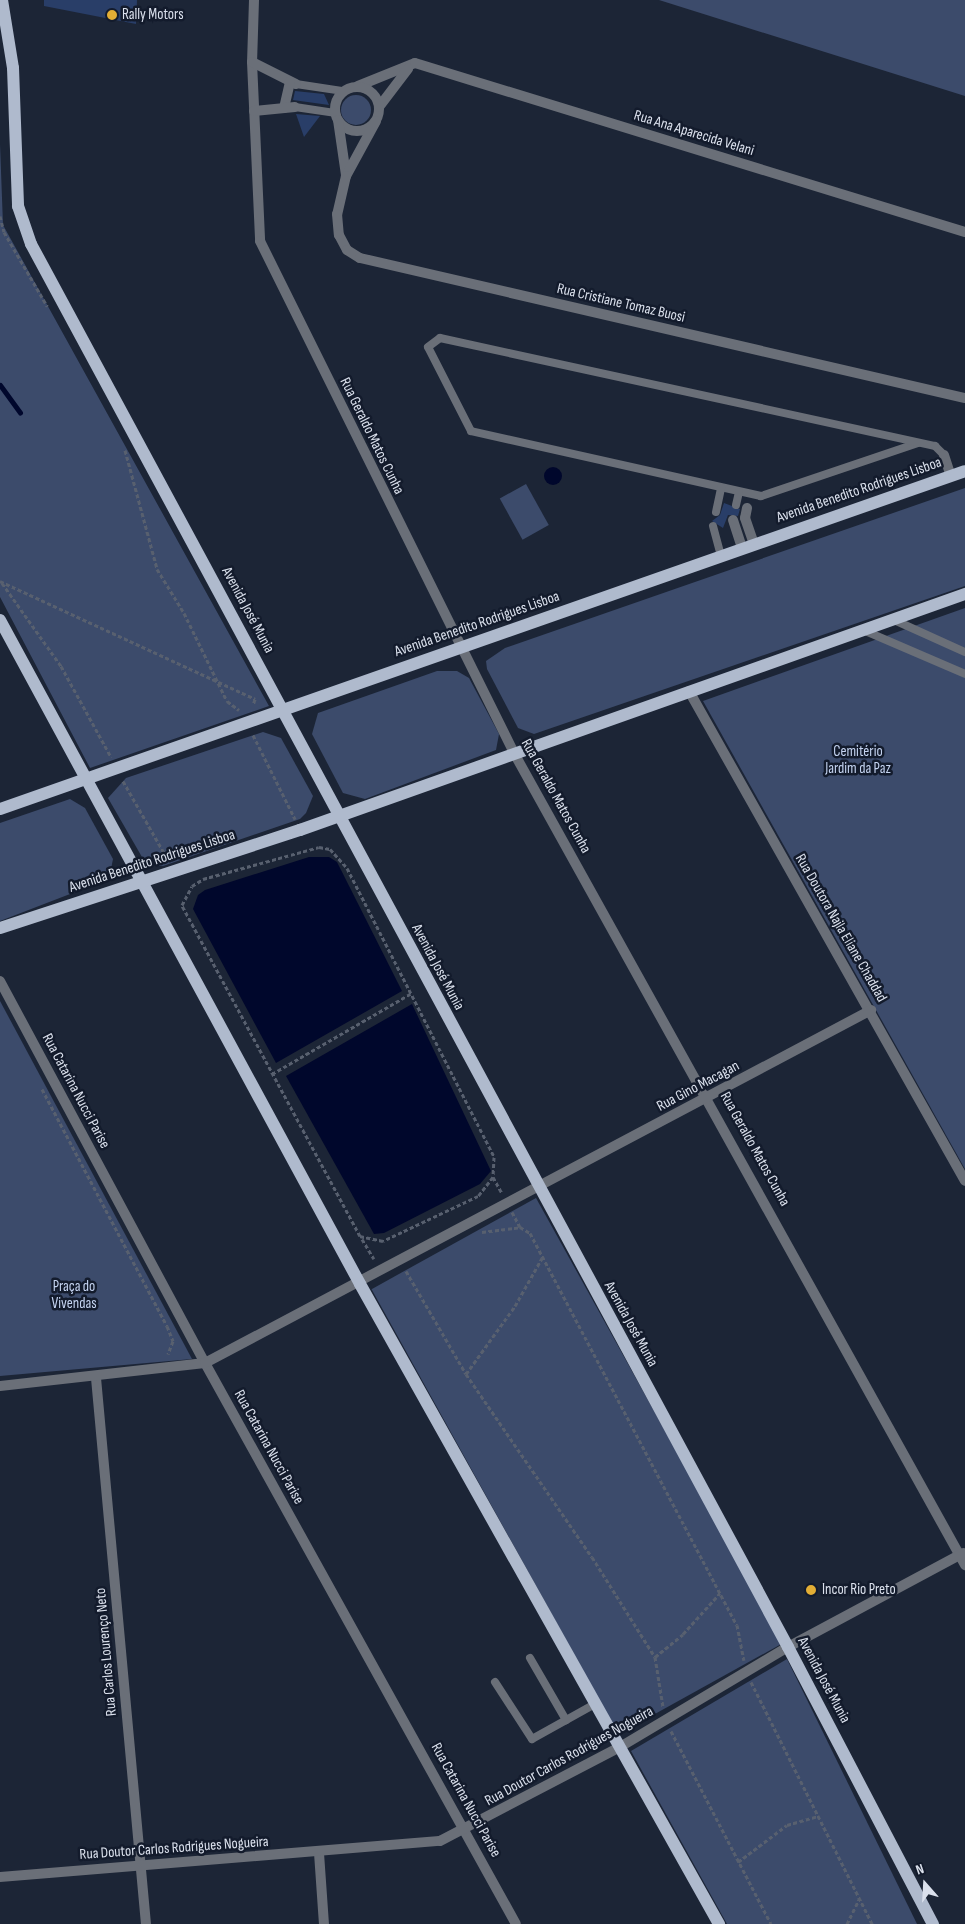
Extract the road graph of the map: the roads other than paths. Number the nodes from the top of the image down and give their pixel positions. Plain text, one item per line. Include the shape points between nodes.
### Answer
1 (2, 0) edge
2 (254, 0) edge
3 (252, 62) junction
4 (415, 63) junction
5 (293, 83) junction
6 (358, 86) junction
7 (343, 91) junction
8 (295, 107) joint
9 (379, 107) junction
10 (284, 108) junction
11 (254, 111) junction
12 (337, 116) junction
13 (376, 121) junction
14 (346, 176) junction
15 (965, 232) edge
16 (965, 398) edge
17 (885, 435) junction
18 (918, 443) junction
19 (887, 454) junction
20 (944, 455) joint
21 (965, 471) edge
22 (951, 476) junction
23 (721, 488) junction
24 (739, 492) junction
25 (749, 494) junction
26 (736, 505) dead end
27 (747, 508) joint
28 (716, 512) dead end
29 (734, 520) dead end
30 (713, 526) dead end
31 (748, 546) junction
32 (721, 556) junction
33 (965, 594) edge
34 (893, 619) junction
35 (0, 620) edge
36 (864, 630) junction
37 (459, 648) junction
38 (965, 652) edge
39 (965, 674) edge
40 (689, 691) junction
41 (282, 710) junction
42 (514, 753) junction
43 (84, 779) junction
44 (0, 809) edge
45 (338, 815) junction
46 (139, 883) junction
47 (0, 928) edge
48 (0, 981) edge
49 (871, 1010) junction
50 (710, 1098) junction
51 (965, 1181) edge
52 (536, 1185) junction
53 (360, 1284) junction
54 (205, 1363) junction
55 (96, 1378) junction
56 (0, 1386) edge
57 (962, 1554) edge
58 (965, 1566) edge
59 (788, 1646) junction
60 (530, 1658) dead end
61 (495, 1682) dead end
62 (595, 1704) junction
63 (566, 1720) junction
64 (620, 1747) junction
65 (465, 1829) junction
66 (319, 1853) junction
67 (140, 1865) junction
68 (0, 1877) edge
69 (146, 1924) edge
70 (324, 1924) edge
71 (516, 1924) edge
72 (719, 1924) edge
73 (933, 1924) edge

1 - 41 main road, Avenida José Munia via 13,68 18,206 31,244
2 - 3 street, Rua Geraldo Matos Cunha
3 - 5 street
3 - 11 street, Rua Geraldo Matos Cunha
4 - 6 street
4 - 9 street via 393,84
4 - 15 street, Rua Ana Aparecida Velani
5 - 7 lane
5 - 10 street
6 - 7 street
6 - 9 street via 373,93
7 - 12 street
8 - 10 street
8 - 12 lane
9 - 13 street
10 - 11 street
11 - 37 street, Rua Geraldo Matos Cunha via 260,241
12 - 13 street via 352,130 369,127
12 - 14 street, Rua Cristiane Tomaz Buosi
13 - 14 street, Rua Cristiane Tomaz Buosi
14 - 16 street, Rua Cristiane Tomaz Buosi via 337,214 339,236 347,250 360,258
17 - 18 lane
17 - 19 lane via 891,443
17 - 23 lane via 440,338 429,344 471,431
18 - 19 lane
18 - 20 lane via 941,448
19 - 25 lane via 761,496
20 - 22 street
21 - 22 main road, Avenida Benedito Rodrigues Lisboa
22 - 31 main road, Avenida Benedito Rodrigues Lisboa
23 - 24 lane
23 - 28 lane
24 - 25 lane
24 - 26 lane
25 - 27 lane
27 - 31 street
29 - 31 street
30 - 32 lane
31 - 32 main road, Avenida Benedito Rodrigues Lisboa
32 - 37 main road, Avenida Benedito Rodrigues Lisboa
33 - 34 main road, Avenida Benedito Rodrigues Lisboa
34 - 36 main road, Avenida Benedito Rodrigues Lisboa
34 - 38 lane
35 - 43 main road
36 - 39 lane
36 - 40 main road, Avenida Benedito Rodrigues Lisboa
37 - 41 main road, Avenida Benedito Rodrigues Lisboa
37 - 42 street, Rua Geraldo Matos Cunha
40 - 42 main road, Avenida Benedito Rodrigues Lisboa
40 - 49 street, Rua Doutora Najla Eliane Chaddad
41 - 43 main road, Avenida Benedito Rodrigues Lisboa via 245,717 113,762
41 - 45 main road, Avenida José Munia
42 - 45 main road, Avenida Benedito Rodrigues Lisboa
42 - 50 street, Rua Geraldo Matos Cunha
43 - 44 main road, Avenida Benedito Rodrigues Lisboa
43 - 46 main road
45 - 46 main road, Avenida Benedito Rodrigues Lisboa
45 - 52 main road, Avenida José Munia
46 - 47 main road, Avenida Benedito Rodrigues Lisboa
46 - 53 main road
48 - 54 street, Rua Catarina Nucci Parise
49 - 50 street, Rua Gino Macagan
49 - 51 street, Rua Doutora Najla Eliane Chaddad
50 - 52 street, Rua Gino Macagan
50 - 57 street, Rua Geraldo Matos Cunha
52 - 53 street, Rua Gino Macagan
52 - 59 main road, Avenida José Munia
53 - 54 street, Rua Gino Macagan
53 - 62 main road
54 - 55 street, Rua Gino Macagan
54 - 65 street, Rua Catarina Nucci Parise
55 - 56 street, Rua Gino Macagan
55 - 67 street, Rua Carlos Lourenço Neto
57 - 58 street, Rua Geraldo Matos Cunha
57 - 59 street, Rua Doutor Carlos Rodrigues Nogueira
59 - 64 street, Rua Doutor Carlos Rodrigues Nogueira
59 - 73 main road, Avenida José Munia
60 - 63 lane
61 - 63 lane via 532,1739
62 - 63 lane
62 - 64 main road
64 - 65 street, Rua Doutor Carlos Rodrigues Nogueira
64 - 72 main road
65 - 66 street, Rua Doutor Carlos Rodrigues Nogueira via 440,1840
65 - 71 street, Rua Catarina Nucci Parise
66 - 67 street, Rua Doutor Carlos Rodrigues Nogueira
66 - 70 street
67 - 68 street, Rua Doutor Carlos Rodrigues Nogueira
67 - 69 street, Rua Carlos Lourenço Neto

